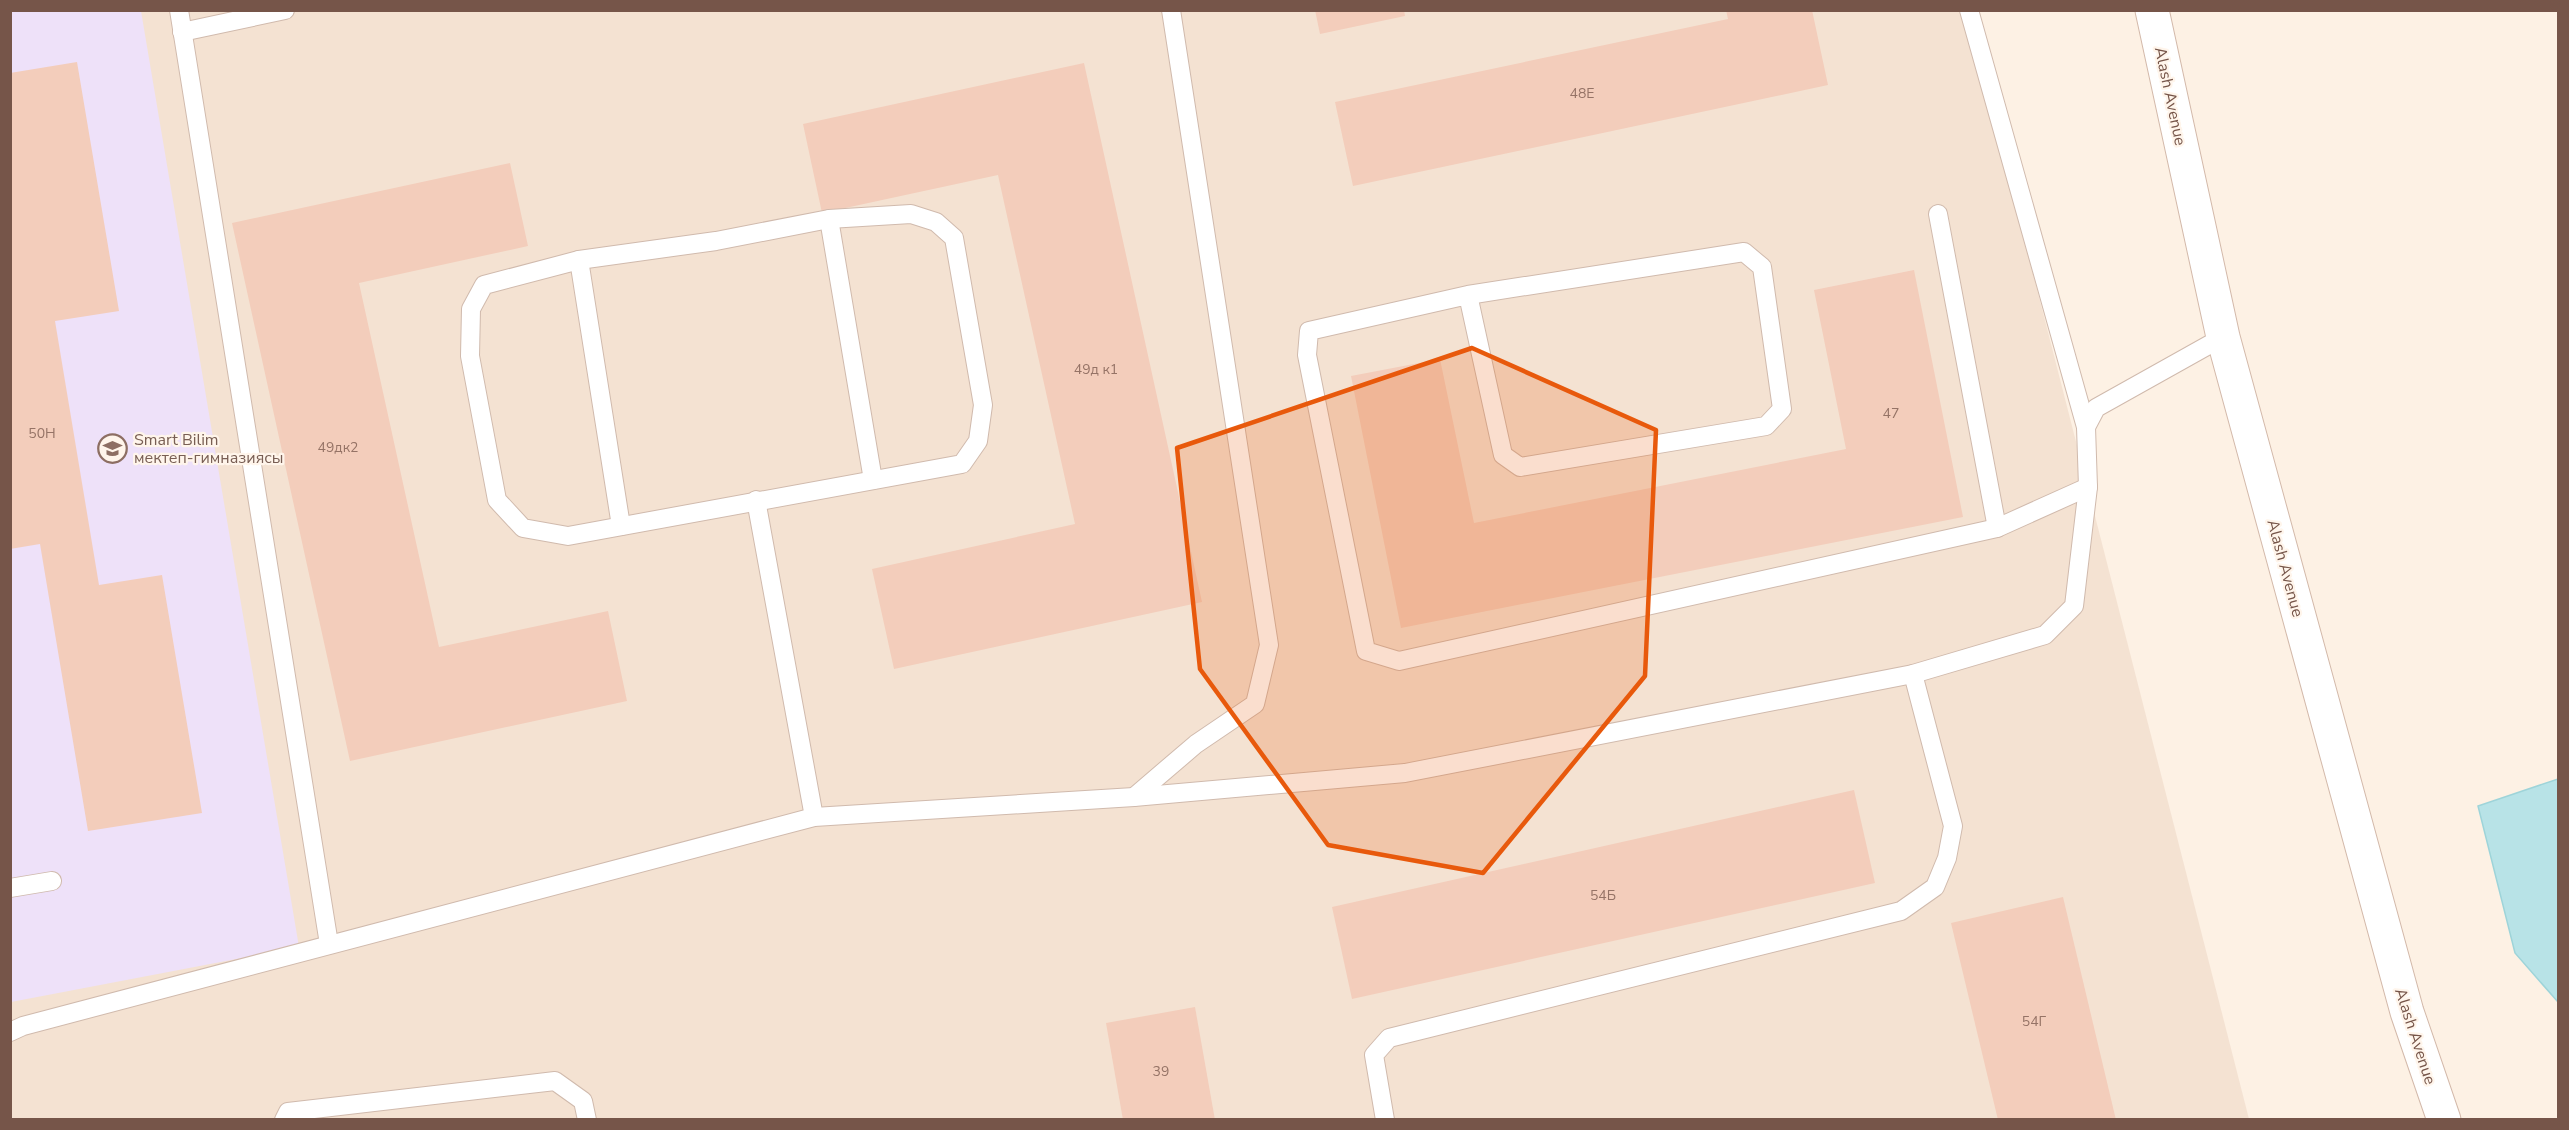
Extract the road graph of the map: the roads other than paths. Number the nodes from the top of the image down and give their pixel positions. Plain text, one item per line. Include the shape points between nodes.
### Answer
1 (179, 10) edge
2 (285, 10) edge
3 (1171, 10) edge
4 (1969, 10) edge
5 (2152, 10) edge
6 (182, 32) junction
7 (1938, 214) dead end
8 (829, 219) junction
9 (579, 260) junction
10 (1468, 295) junction
11 (2223, 337) junction
12 (2086, 428) junction
13 (873, 480) junction
14 (2088, 487) junction
15 (756, 500) junction
16 (621, 526) junction
17 (1997, 528) junction
18 (1913, 674) junction
19 (1134, 797) junction
20 (814, 817) junction
21 (52, 881) dead end
22 (10, 888) edge
23 (329, 944) junction
24 (10, 1032) edge
25 (284, 1119) edge
26 (587, 1119) edge
27 (1385, 1119) edge
28 (2444, 1119) edge

1 - 6 lane
2 - 6 lane
3 - 19 lane via 1269,645 1255,704 1196,744
4 - 12 lane
5 - 11 main road, Alash Avenue
6 - 23 lane
7 - 17 lane
8 - 9 lane via 716,241
8 - 13 lane
8 - 13 lane via 910,214 936,222 954,238 983,405 978,441 962,464
9 - 16 lane
9 - 16 lane via 484,285 471,309 470,356 497,500 523,528 568,536
10 - 10 lane via 1744,252 1762,267 1782,409 1766,426 1520,467 1503,455
10 - 17 lane via 1309,331 1307,355 1366,651 1399,661
11 - 12 lane via 2096,408
11 - 28 main road, Alash Avenue via 2407,1012
12 - 14 lane
13 - 15 lane
14 - 17 lane
14 - 18 lane via 2074,606 2044,634
15 - 16 lane
15 - 20 lane
18 - 19 lane via 1405,773
18 - 27 lane via 1953,826 1947,858 1935,887 1901,911 1389,1038 1374,1055
19 - 20 lane
20 - 23 lane
21 - 22 lane
23 - 24 lane
25 - 26 lane via 288,1112 555,1081 583,1101

